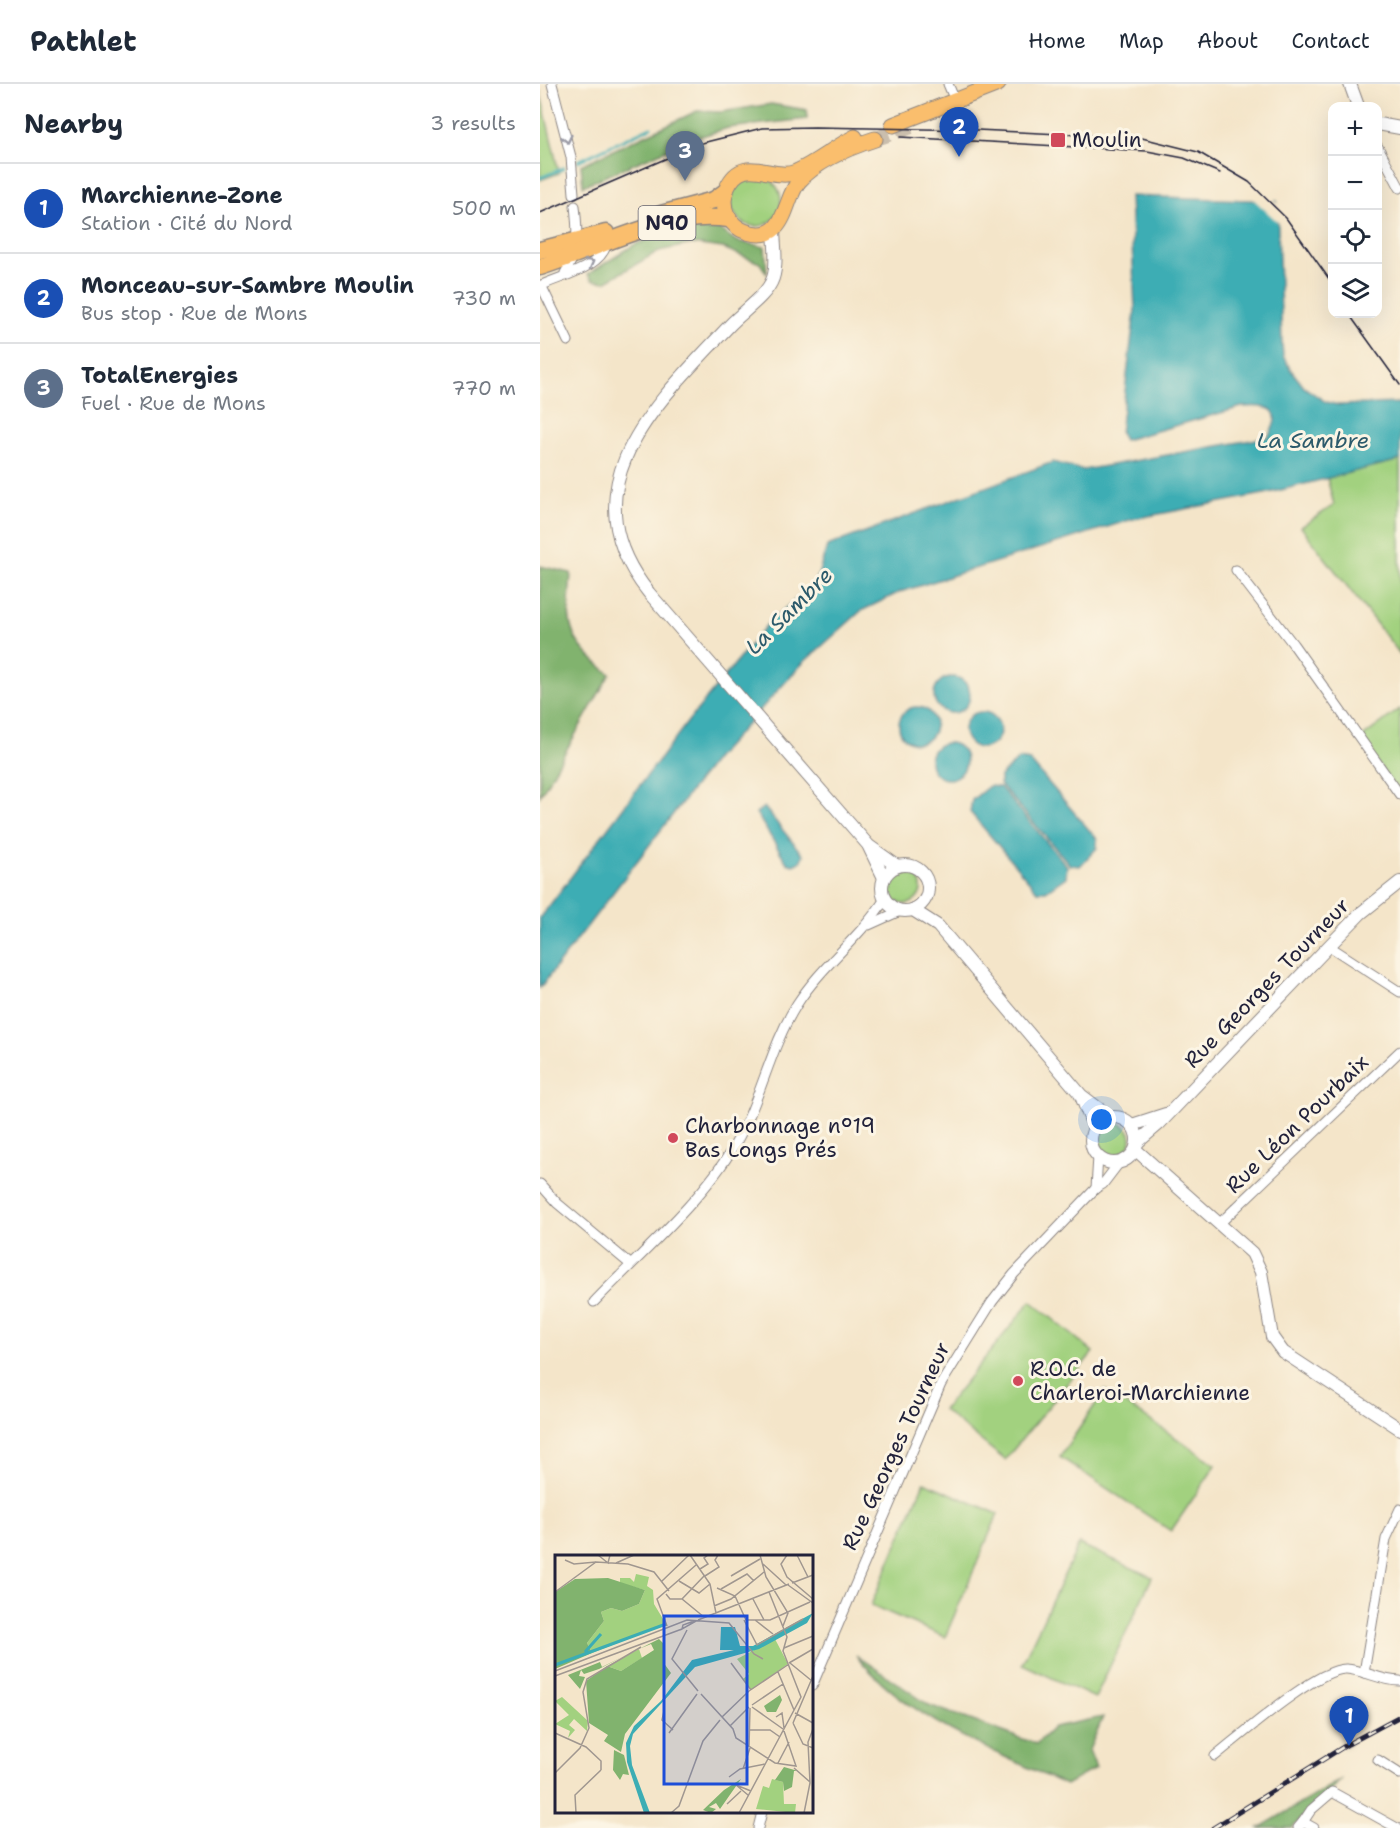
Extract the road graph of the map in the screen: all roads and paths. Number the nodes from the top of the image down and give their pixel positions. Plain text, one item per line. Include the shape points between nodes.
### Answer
1 (552, 84) edge
2 (948, 84) edge
3 (998, 84) edge
4 (1350, 84) edge
5 (1357, 102) edge
6 (957, 104) junction
7 (893, 125) dead end
8 (916, 125) tunnel mouth
9 (1382, 125) edge
10 (1400, 128) edge
11 (855, 137) dead end
12 (875, 138) tunnel mouth
13 (1382, 156) edge
14 (770, 172) junction
15 (1400, 188) edge
16 (725, 192) junction
17 (574, 194) dead end
18 (789, 203) junction
19 (575, 206) dead end
20 (729, 219) junction
21 (768, 231) junction
22 (607, 242) junction
23 (577, 248) junction
24 (545, 265) edge
25 (565, 273) junction
26 (541, 285) edge
27 (568, 341) dead end
28 (1236, 570) dead end
29 (1400, 795) edge
30 (869, 846) junction
31 (897, 866) junction
32 (884, 878) junction
33 (1400, 882) edge
34 (885, 899) junction
35 (925, 899) junction
36 (913, 910) junction
37 (900, 911) junction
38 (868, 925) junction
39 (938, 926) junction
40 (1329, 946) junction
41 (1400, 992) edge
42 (1400, 1051) edge
43 (1081, 1095) junction
44 (1166, 1114) junction
45 (1110, 1117) junction
46 (1132, 1125) junction
47 (1094, 1128) junction
48 (1137, 1146) junction
49 (1098, 1157) junction
50 (1119, 1163) junction
51 (540, 1184) edge
52 (1096, 1188) junction
53 (1219, 1224) junction
54 (630, 1264) junction
55 (594, 1302) dead end
56 (1400, 1429) edge
57 (1400, 1509) edge
58 (1364, 1673) junction
59 (1400, 1681) edge
60 (813, 1684) edge
61 (1215, 1756) dead end
62 (1378, 1760) dead end
63 (1400, 1774) edge
64 (762, 1813) edge
65 (1301, 1825) edge
66 (758, 1828) edge
67 (1314, 1828) edge
68 (1398, 1828) edge

1 -> 17 street via 568,146
2 - 6 street
3 - 6 main road
4 - 5 street
6 - 7 main road
6 - 8 main road via 949,113
9 - 10 street
11 - 14 main road, N90 via 796,172
12 - 18 main road via 811,171 800,180
13 - 15 street
14 - 16 main road, N90 via 745,171 732,179
14 - 18 main road via 784,185
16 - 20 main road, N90
16 - 23 highway, N90 via 714,200 655,215
18 - 21 main road via 783,220
19 - 23 street
20 - 21 main road, N90 via 746,232
20 - 22 highway, N90 via 702,217 654,226
21 - 30 street via 773,250 773,278 768,287 643,423 625,454 617,483 618,531 628,563 644,587
22 - 23 highway, N90
25 -> 22 street via 600,257
23 - 24 highway, N90
23 - 25 street
24 - 25 street
24 - 26 street
26 - 27 street
28 - 29 street
30 - 31 street
30 - 32 street
31 - 32 street
31 - 35 street via 911,866 922,873 928,885
32 - 34 street
33 - 40 street, Rue Georges Tourneur via 1361,913
34 - 37 street
34 - 38 street
35 - 36 street
35 - 39 street
36 - 37 street
36 - 39 street
37 - 38 street
38 - 54 street via 793,1010 773,1050 743,1132 722,1166
39 - 43 street
40 - 41 street
40 - 44 street, Rue Georges Tourneur
42 - 53 street, Rue Léon Pourbaix
43 - 45 street
43 - 47 street
44 - 46 street, Rue Georges Tourneur
44 - 48 street, Rue Georges Tourneur
45 - 46 street
45 - 47 street
46 - 48 street
47 - 49 street via 1091,1142
48 - 50 street via 1131,1157
48 - 53 street
49 - 50 street
49 - 52 street
50 - 52 street, Rue Georges Tourneur
51 - 54 street
52 - 60 street, Rue Georges Tourneur via 1014,1274 954,1359
53 - 56 street via 1252,1253 1261,1272 1272,1337 1283,1352
54 - 55 street
57 - 58 street via 1386,1539
58 - 59 street
58 - 61 street via 1331,1671
62 - 63 street
64 - 66 street
65 - 67 street
65 - 68 street via 1332,1792

